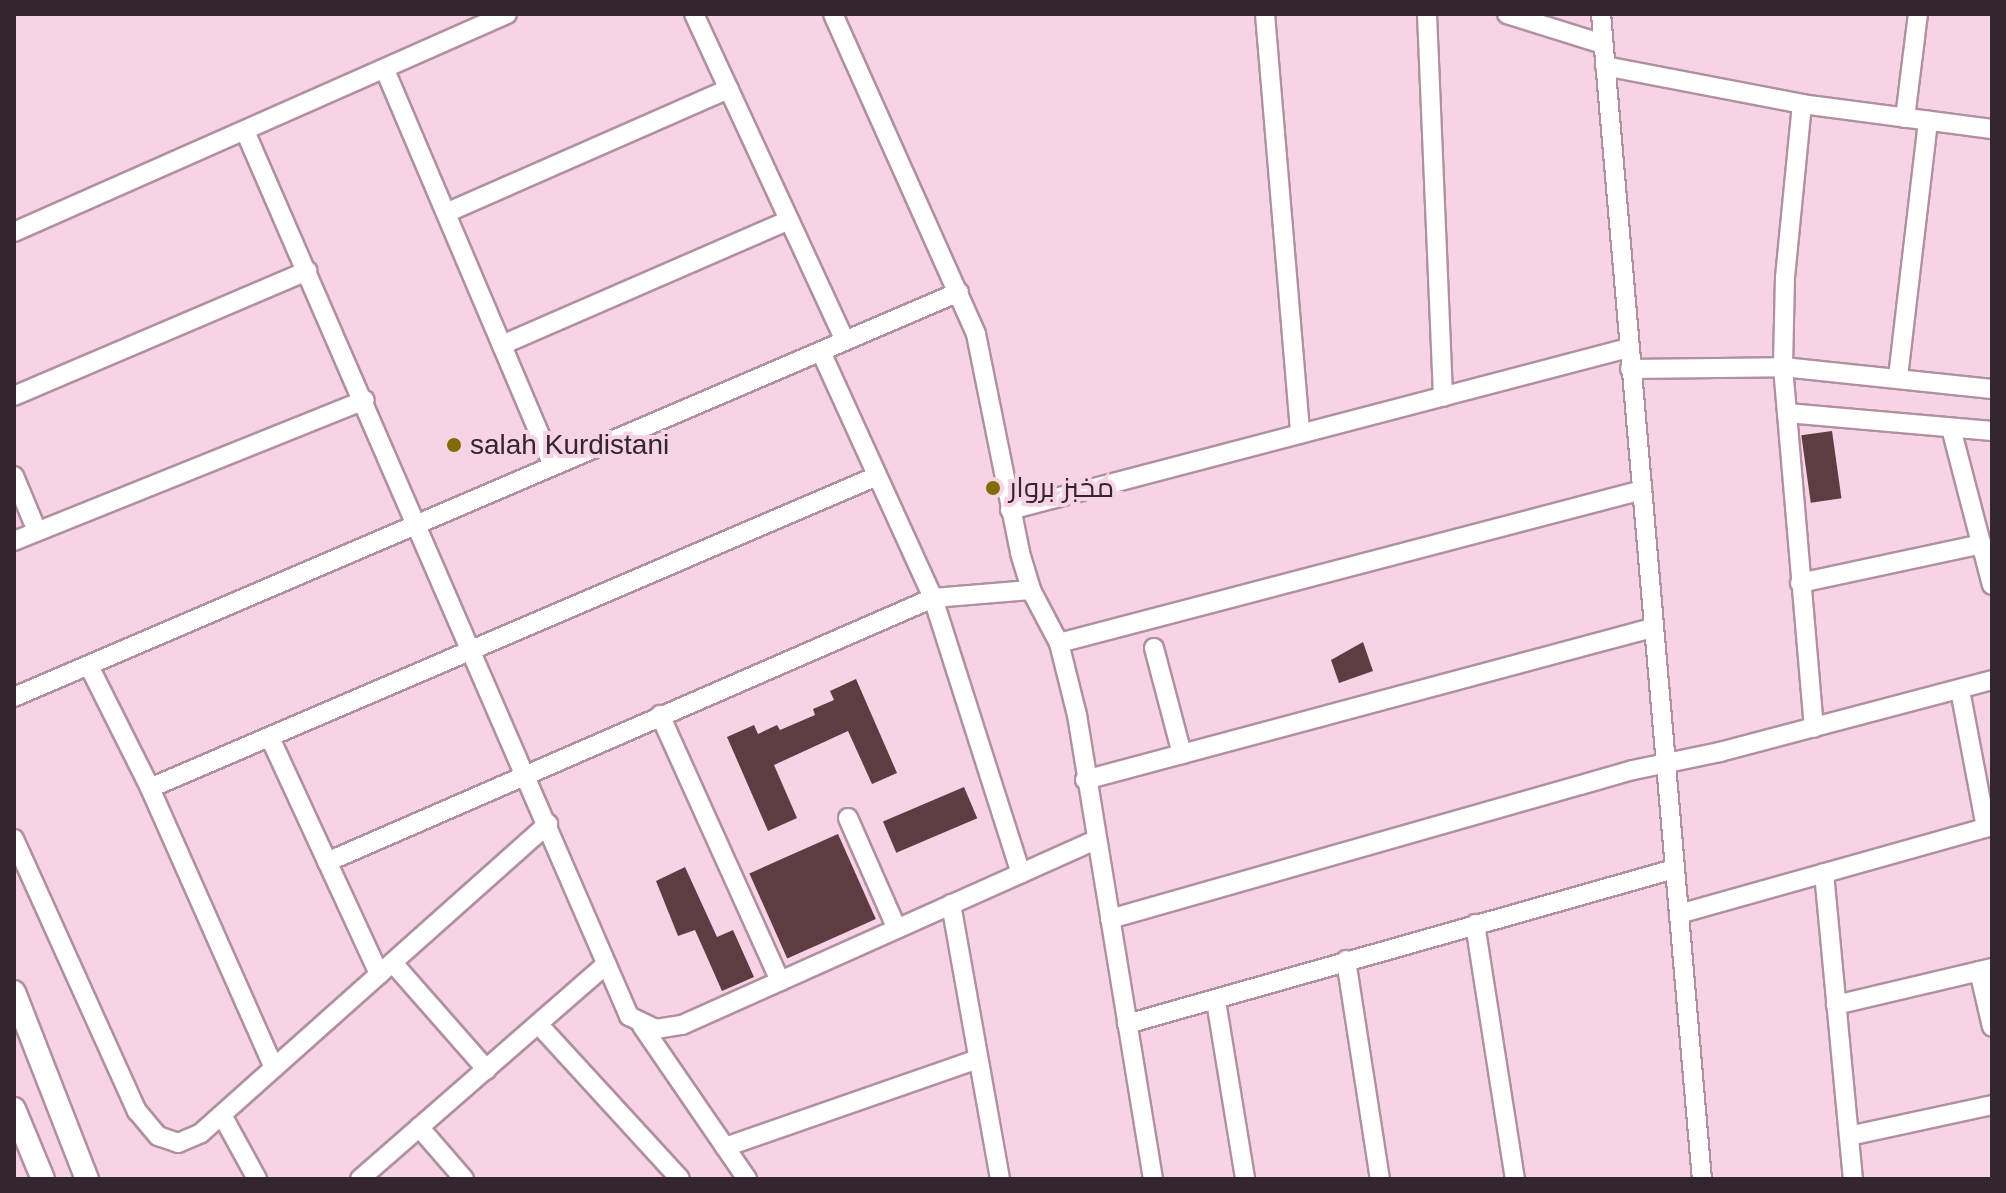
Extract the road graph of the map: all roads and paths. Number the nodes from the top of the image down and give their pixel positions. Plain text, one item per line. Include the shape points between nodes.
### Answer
1 (507, 14) edge
2 (694, 14) edge
3 (833, 14) edge
4 (1265, 14) edge
5 (1427, 14) edge
6 (1507, 14) edge
7 (1601, 14) edge
8 (1918, 14) edge
9 (1603, 44) junction
10 (1605, 66) junction
11 (385, 70) junction
12 (729, 89) junction
13 (1802, 104) junction
14 (1905, 118) junction
15 (1928, 121) junction
16 (1992, 129) edge
17 (245, 131) junction
18 (446, 213) junction
19 (789, 220) junction
20 (14, 232) edge
21 (307, 271) junction
22 (959, 292) junction
23 (845, 341) junction
24 (502, 345) junction
25 (1628, 348) junction
26 (821, 352) junction
27 (1783, 367) junction
28 (1630, 369) junction
29 (1898, 377) junction
30 (1992, 389) edge
31 (14, 396) edge
32 (1443, 397) junction
33 (365, 400) junction
34 (1787, 413) junction
35 (1951, 428) junction
36 (1992, 431) edge
37 (1300, 434) junction
38 (552, 464) junction
39 (14, 476) edge
40 (877, 476) junction
41 (1642, 490) junction
42 (1010, 510) junction
43 (417, 521) junction
44 (37, 531) junction
45 (14, 541) edge
46 (1982, 544) junction
47 (1800, 583) junction
48 (1992, 585) edge
49 (1031, 590) junction
50 (933, 598) junction
51 (1652, 628) junction
52 (1059, 643) junction
53 (471, 648) junction
54 (1154, 648) dead end
55 (89, 666) junction
56 (1992, 680) edge
57 (1960, 690) junction
58 (14, 697) edge
59 (660, 715) junction
60 (1814, 728) junction
61 (271, 740) junction
62 (1182, 754) junction
63 (1667, 765) junction
64 (526, 772) junction
65 (1085, 780) junction
66 (150, 788) junction
67 (848, 818) dead end
68 (548, 824) junction
69 (1989, 827) edge
70 (14, 839) edge
71 (1096, 840) junction
72 (327, 862) junction
73 (1674, 869) junction
74 (1021, 873) junction
75 (1824, 873) junction
76 (951, 904) junction
77 (1679, 914) junction
78 (1110, 919) junction
79 (1475, 924) junction
80 (897, 929) junction
81 (1346, 960) junction
82 (605, 965) junction
83 (386, 968) junction
84 (1986, 970) edge
85 (780, 981) junction
86 (14, 992) edge
87 (1216, 1001) junction
88 (1836, 1005) junction
89 (1127, 1024) junction
90 (540, 1026) junction
91 (642, 1026) junction
92 (1992, 1027) edge
93 (978, 1059) junction
94 (274, 1068) junction
95 (487, 1070) junction
96 (1992, 1105) edge
97 (14, 1109) edge
98 (222, 1115) junction
99 (419, 1127) junction
100 (1849, 1136) junction
101 (725, 1147) junction
102 (43, 1179) edge
103 (87, 1179) edge
104 (257, 1179) edge
105 (360, 1179) edge
106 (464, 1179) edge
107 (680, 1179) edge
108 (747, 1179) edge
109 (1000, 1179) edge
110 (1153, 1179) edge
111 (1245, 1179) edge
112 (1380, 1179) edge
113 (1515, 1179) edge
114 (1702, 1179) edge
115 (1853, 1179) edge

1 - 11 street
2 - 12 street
3 - 22 street
4 - 37 street
5 - 32 street
6 - 9 street
7 - 9 street
8 - 14 street
9 - 10 street
10 - 13 street
10 - 25 street
11 - 17 street
11 - 18 street
12 - 18 street
12 - 19 street
13 - 14 street
13 - 27 street via 1785,277
14 - 15 street
15 - 16 street
15 - 29 street
17 - 20 street
17 - 21 street
18 - 24 street
19 - 23 street
19 - 24 street
21 - 31 street
21 - 33 street
22 - 23 street
22 - 42 street via 976,334
23 - 26 street
24 - 38 street
25 - 28 street
25 - 32 street
26 - 38 street
26 - 40 street
27 - 28 street
27 - 29 street
27 - 34 street
28 - 41 street
29 - 30 street
32 - 37 street
33 - 43 street
33 - 44 street
34 - 35 street
34 - 47 street
35 - 36 street
35 - 46 street
37 - 42 street
38 - 43 street
39 - 44 street
40 - 50 street
40 - 53 street
41 - 51 street
41 - 52 street
42 - 49 street
43 - 53 street
43 - 55 street
44 - 45 street
46 - 47 street
46 - 48 street
47 - 60 street
49 - 50 street
49 - 52 street
50 - 59 street
50 - 74 street
51 - 62 street
51 - 63 street
52 - 65 street
53 - 61 street
53 - 64 street
54 - 62 street
55 - 58 street
55 - 66 street
56 - 57 street
57 - 60 street
57 - 69 street
59 - 64 street
59 - 85 street
60 - 63 street
61 - 66 street
61 - 72 street
62 - 65 street
63 - 73 street
63 - 78 street via 1633,770
64 - 68 street
64 - 72 street
65 - 71 street
66 - 94 street
67 - 80 street
68 - 82 street
68 - 83 street
69 - 75 street
70 - 98 street via 126,1090 149,1128 178,1143
71 - 74 street
71 - 78 street
72 - 83 street
73 - 77 street
73 - 79 street
74 - 76 street
75 - 77 street
75 - 88 street
76 - 80 street
76 - 93 street
77 - 114 street
78 - 89 street
79 - 81 street
79 - 113 street
80 - 85 street
81 - 87 street
81 - 112 street
82 - 90 street
82 - 91 street via 621,1005
83 - 94 street
83 - 95 street
84 - 88 street
84 - 92 street
85 - 91 street via 682,1025
86 - 103 main road
87 - 89 street
87 - 111 street
88 - 100 street
89 - 110 street
90 - 95 street
90 - 107 street
91 - 101 street
93 - 101 street
93 - 109 street
94 - 98 street
95 - 99 street
96 - 100 street
97 - 102 main road
98 - 104 street
99 - 105 street
99 - 106 street
100 - 115 street
101 - 108 street

